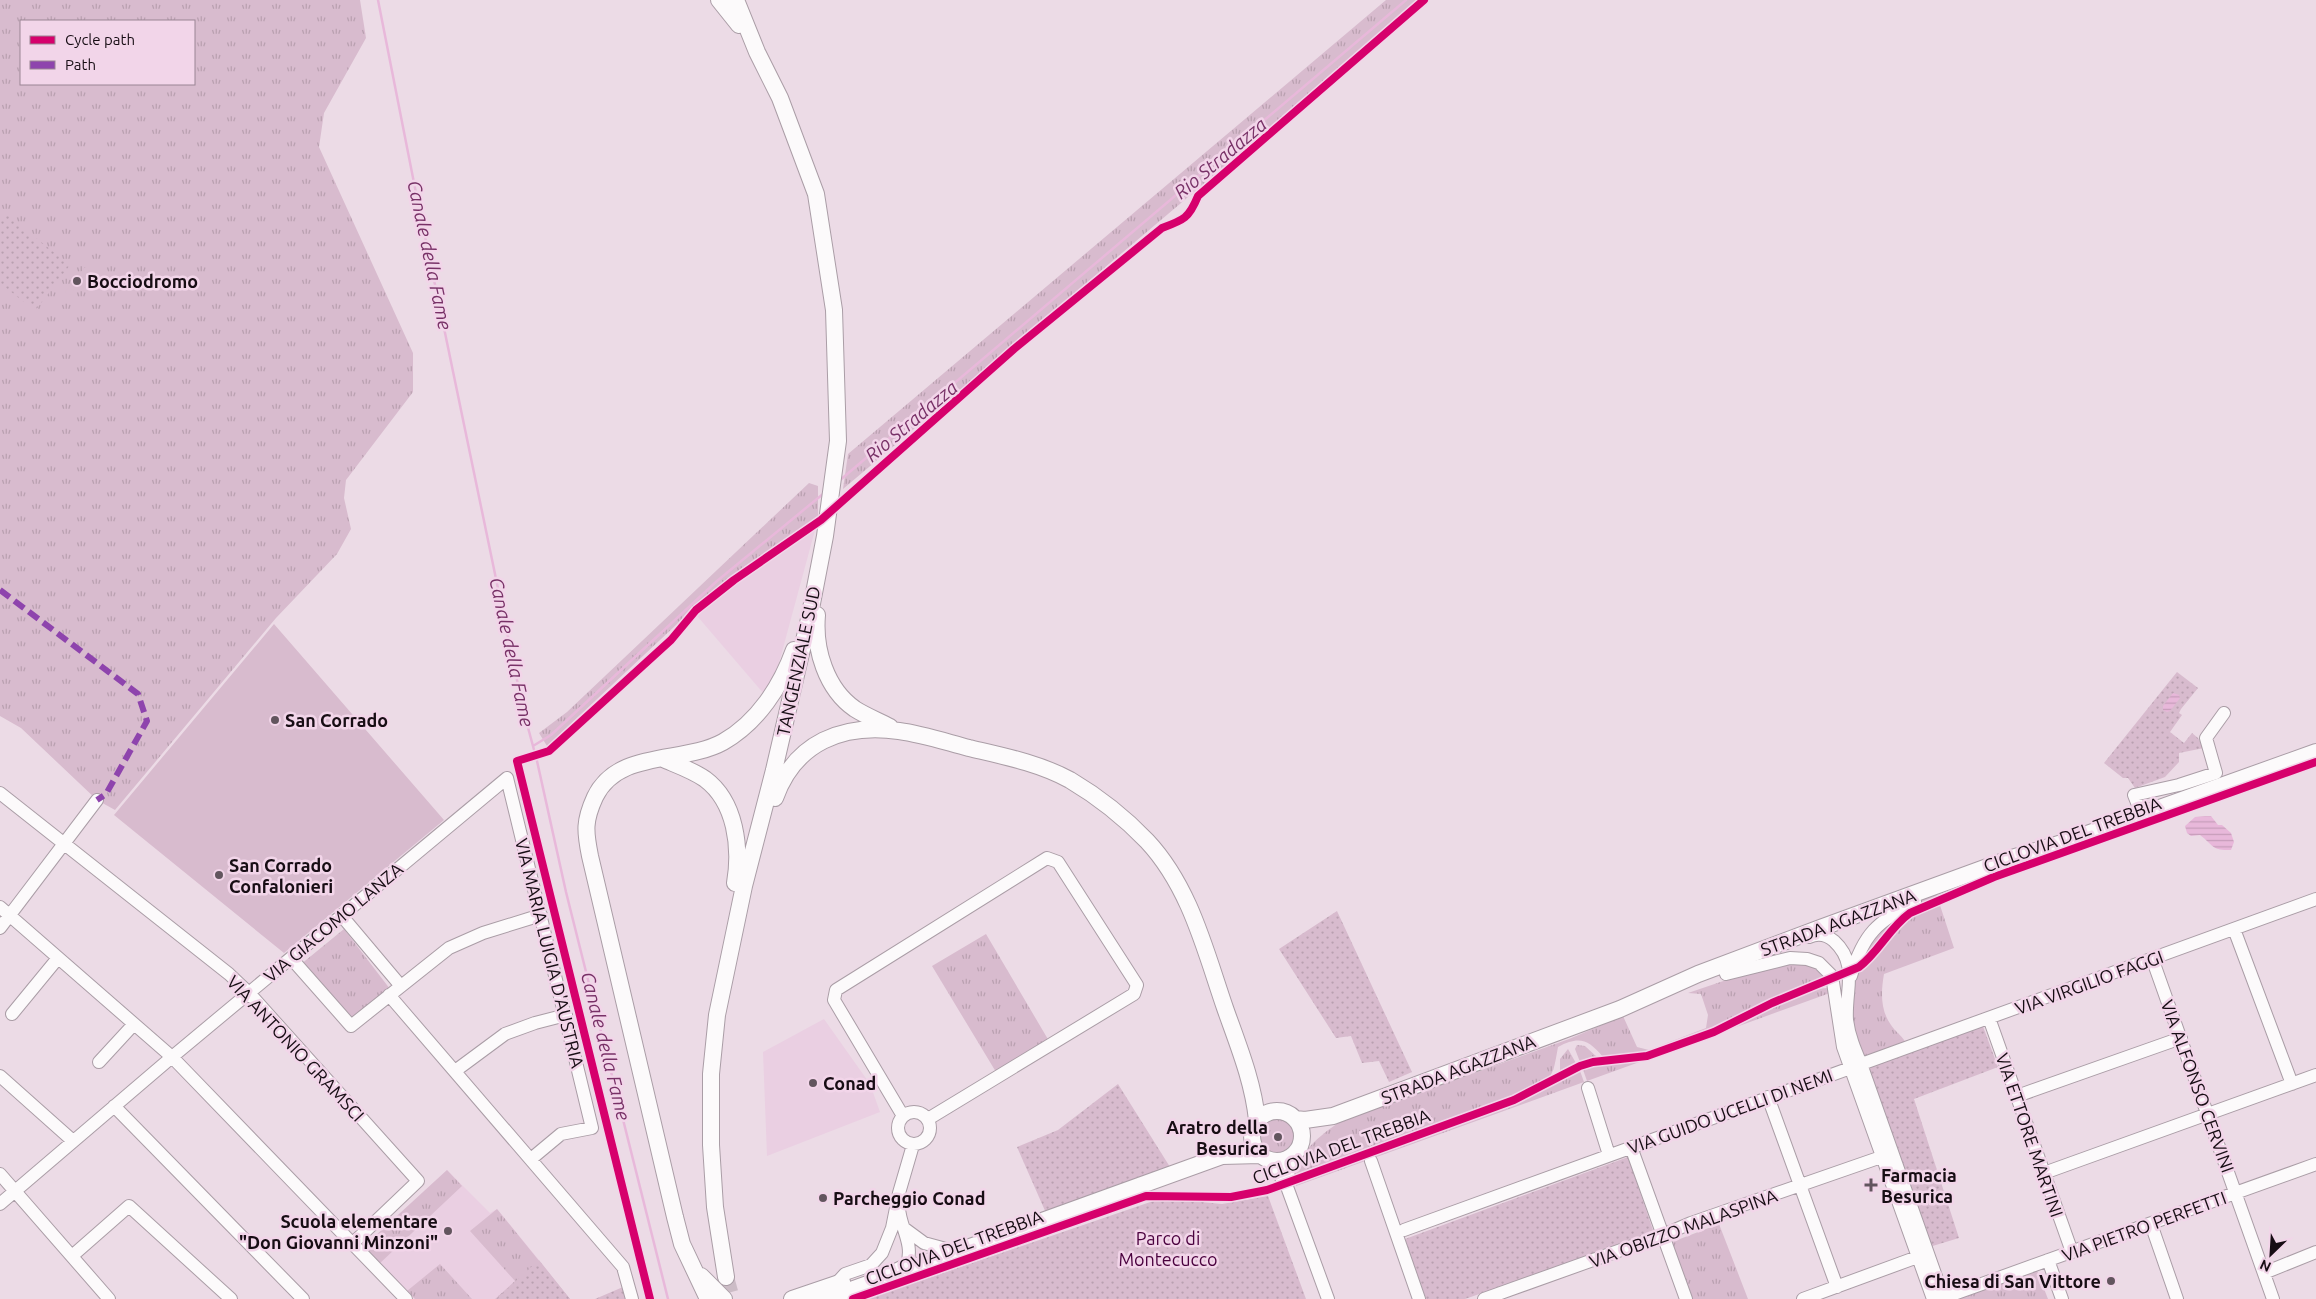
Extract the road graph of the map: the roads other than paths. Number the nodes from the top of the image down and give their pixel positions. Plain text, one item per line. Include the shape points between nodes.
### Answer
1 (719, 0) edge
2 (736, 0) edge
3 (757, 52) junction
4 (821, 558) junction
5 (813, 598) junction
6 (2224, 713) dead end
7 (899, 731) junction
8 (2316, 752) edge
9 (663, 759) junction
10 (508, 778) joint
11 (0, 793) edge
12 (96, 800) dead end
13 (2142, 815) junction
14 (63, 844) junction
15 (2059, 844) junction
16 (746, 878) junction
17 (2316, 899) edge
18 (1915, 902) junction
19 (0, 907) edge
20 (341, 915) junction
21 (541, 915) junction
22 (10, 916) junction
23 (0, 928) edge
24 (2234, 929) junction
25 (1826, 936) junction
26 (1746, 956) junction
27 (58, 958) junction
28 (291, 958) junction
29 (2152, 958) junction
30 (1726, 974) junction
31 (722, 982) junction
32 (400, 985) junction
33 (1848, 985) junction
34 (249, 993) junction
35 (389, 995) junction
36 (1620, 1009) junction
37 (12, 1014) dead end
38 (566, 1015) junction
39 (1989, 1018) junction
40 (134, 1024) junction
41 (2181, 1038) junction
42 (172, 1057) junction
43 (99, 1062) dead end
44 (1855, 1065) junction
45 (455, 1071) junction
46 (2316, 1075) edge
47 (0, 1076) edge
48 (1251, 1082) junction
49 (2292, 1084) junction
50 (1588, 1088) dead end
51 (2017, 1096) junction
52 (1768, 1097) junction
53 (114, 1106) junction
54 (1279, 1111) junction
55 (2206, 1113) junction
56 (903, 1116) junction
57 (1333, 1116) junction
58 (928, 1119) junction
59 (1295, 1119) junction
60 (1254, 1126) junction
61 (73, 1141) junction
62 (1301, 1142) junction
63 (913, 1145) junction
64 (1631, 1146) junction
65 (1610, 1154) junction
66 (1222, 1156) junction
67 (1886, 1156) junction
68 (1292, 1157) junction
69 (1264, 1158) junction
70 (531, 1159) junction
71 (1371, 1161) dead end
72 (2316, 1164) edge
73 (2044, 1173) junction
74 (0, 1174) edge
75 (1286, 1184) junction
76 (1800, 1186) junction
77 (15, 1191) junction
78 (899, 1193) junction
79 (2237, 1194) junction
80 (0, 1204) edge
81 (2151, 1224) junction
82 (902, 1225) junction
83 (1404, 1230) dead end
84 (1006, 1233) junction
85 (1663, 1235) junction
86 (352, 1244) junction
87 (946, 1249) junction
88 (2072, 1252) junction
89 (2316, 1252) edge
90 (1922, 1255) junction
91 (72, 1256) junction
92 (908, 1260) junction
93 (2048, 1260) junction
94 (693, 1268) junction
95 (2264, 1273) junction
96 (726, 1277) tunnel mouth
97 (835, 1284) junction
98 (1836, 1287) junction
99 (1503, 1296) edge
100 (109, 1299) edge
101 (231, 1299) edge
102 (303, 1299) edge
103 (406, 1299) edge
104 (632, 1299) edge
105 (708, 1299) edge
106 (724, 1299) edge
107 (792, 1299) edge
108 (827, 1299) edge
109 (1328, 1299) edge
110 (1419, 1299) edge
111 (1484, 1299) edge
112 (1686, 1299) edge
113 (1803, 1299) edge
114 (1940, 1299) edge
115 (2062, 1299) edge
116 (2177, 1299) edge
117 (2273, 1299) edge

1 - 3 main road, TANGENZIALE SUD via 731,12
2 - 3 main road, TANGENZIALE SUD
3 - 4 main road, TANGENZIALE SUD via 780,98 816,194 834,310 838,441
4 - 5 main road, TANGENZIALE SUD
4 - 7 main road via 816,637 824,669 844,699 855,709
5 - 9 main road via 791,659 757,715 723,742 694,753
5 - 16 main road, TANGENZIALE SUD
6 - 13 street via 2206,738 2216,773 2134,795
7 - 16 main road via 848,731 807,750 787,772 776,793
7 - 48 main road via 1031,763 1068,779 1092,794 1146,841 1164,863 1190,908
8 - 13 main road, STRADA AGAZZANA
9 - 31 main road via 706,780 721,797 738,844 738,866 727,920
9 - 94 main road via 629,766 612,776 599,789 585,823 675,1217
10 - 20 street, VIA GIACOMO LANZA
10 - 21 street, VIA MARIA LUIGIA D'AUSTRIA
11 - 14 street, VIA ANTONIO GRAMSCI
12 - 14 street
13 - 15 main road, STRADA AGAZZANA
14 - 22 street
14 - 34 street, VIA ANTONIO GRAMSCI
15 - 18 main road, STRADA AGAZZANA
15 - 26 main road, STRADA AGAZZANA via 2003,861
16 - 31 main road, TANGENZIALE SUD
17 - 24 street, VIA VIRGILIO FAGGI
18 - 25 main road, STRADA AGAZZANA
18 - 33 street via 1876,926 1864,942
19 - 22 street
20 - 28 street, VIA GIACOMO LANZA
20 - 32 street
21 - 32 street via 483,933 449,948
21 - 38 street, VIA MARIA LUIGIA D'AUSTRIA
22 - 23 street
22 - 27 street
24 - 29 street, VIA VIRGILIO FAGGI
24 - 49 street
25 - 26 street via 1816,934 1758,956
25 - 30 main road, STRADA AGAZZANA
25 - 33 street via 1847,957
26 - 36 main road, STRADA AGAZZANA
27 - 37 street
27 - 40 street
28 - 34 street, VIA GIACOMO LANZA
28 - 35 street via 351,1026
29 - 39 street, VIA VIRGILIO FAGGI
29 - 41 street, VIA ALFONSO CERVINI
30 - 36 main road, STRADA AGAZZANA
30 - 44 street, STRADA AGAZZANA via 1790,958 1819,963 1832,976 1838,1025
31 - 96 main road, TANGENZIALE SUD via 711,1074 710,1145
32 - 35 street
33 - 44 street via 1848,1022
34 - 42 street, VIA GIACOMO LANZA
34 - 86 street, VIA ANTONIO GRAMSCI via 418,1181
35 - 45 street
36 - 57 main road, STRADA AGAZZANA
38 - 45 street via 505,1034
38 - 70 street, VIA MARIA LUIGIA D'AUSTRIA via 592,1128 561,1134
39 - 44 street, VIA VIRGILIO FAGGI
39 - 51 street, VIA ETTORE MARTINI
40 - 42 street
40 - 43 street
41 - 51 street
41 - 55 street, VIA ALFONSO CERVINI
42 - 53 street, VIA GIACOMO LANZA
42 - 86 street
44 - 52 street, VIA GUIDO UCELLI DI NEMI
44 - 67 street
45 - 70 street
46 - 49 street
47 - 61 street
48 - 54 main road
48 - 60 main road
49 - 55 street
50 - 65 street, VIA GUIDO UCELLI DI NEMI
51 - 73 street, VIA ETTORE MARTINI
52 - 64 street, VIA GUIDO UCELLI DI NEMI
52 - 76 street
53 - 61 street, VIA GIACOMO LANZA
53 - 102 street
54 - 59 main road
54 - 60 main road via 1271,1112
55 - 73 street
55 - 79 street, VIA ALFONSO CERVINI
56 - 58 street via 913,1112
56 - 58 street via 834,1000 836,990 1047,858 1058,862 1137,985 1134,994
56 - 63 street via 898,1124 899,1134
57 - 59 main road, STRADA AGAZZANA
57 - 62 main road
58 - 63 street via 930,1134 923,1142
59 - 62 main road via 1300,1126
60 - 66 main road
60 - 69 main road via 1252,1141
61 - 77 street, VIA GIACOMO LANZA
62 - 68 main road
63 - 78 street
64 - 65 street, VIA GUIDO UCELLI DI NEMI
64 - 85 street
65 - 83 street, VIA GUIDO UCELLI DI NEMI
66 - 69 main road
66 - 84 main road
67 - 76 street, VIA OBIZZO MALASPINA
67 - 90 street
68 - 69 main road via 1277,1162
68 - 75 street
69 - 75 street
70 - 104 street via 623,1267
71 - 110 street
72 - 79 street, VIA PIETRO PERFETTI
73 - 88 street, VIA ETTORE MARTINI
74 - 77 street
75 - 109 street
76 - 85 street, VIA OBIZZO MALASPINA
76 - 98 street
77 - 80 street, VIA GIACOMO LANZA
77 - 91 street
78 - 82 street
78 - 97 street via 892,1228 882,1253 871,1265 846,1274
79 - 81 street, VIA PIETRO PERFETTI
79 - 95 street, VIA ALFONSO CERVINI
81 - 88 street, VIA PIETRO PERFETTI
81 - 116 street
82 - 87 street via 924,1243
82 - 92 street via 910,1249
84 - 87 main road
84 - 108 main road
85 - 99 street, VIA OBIZZO MALASPINA
85 - 112 street
86 - 103 street
87 - 92 main road
88 - 93 street, VIA PIETRO PERFETTI
89 - 95 street
90 - 98 street
90 - 114 street
91 - 100 street
91 - 101 street via 129,1206
92 - 97 main road
92 - 108 street via 904,1266
93 - 114 street, VIA PIETRO PERFETTI
93 - 115 street
94 - 105 main road
94 - 106 main road
95 - 117 street, VIA ALFONSO CERVINI
97 - 107 main road
98 - 113 street
99 - 111 street, VIA OBIZZO MALASPINA

